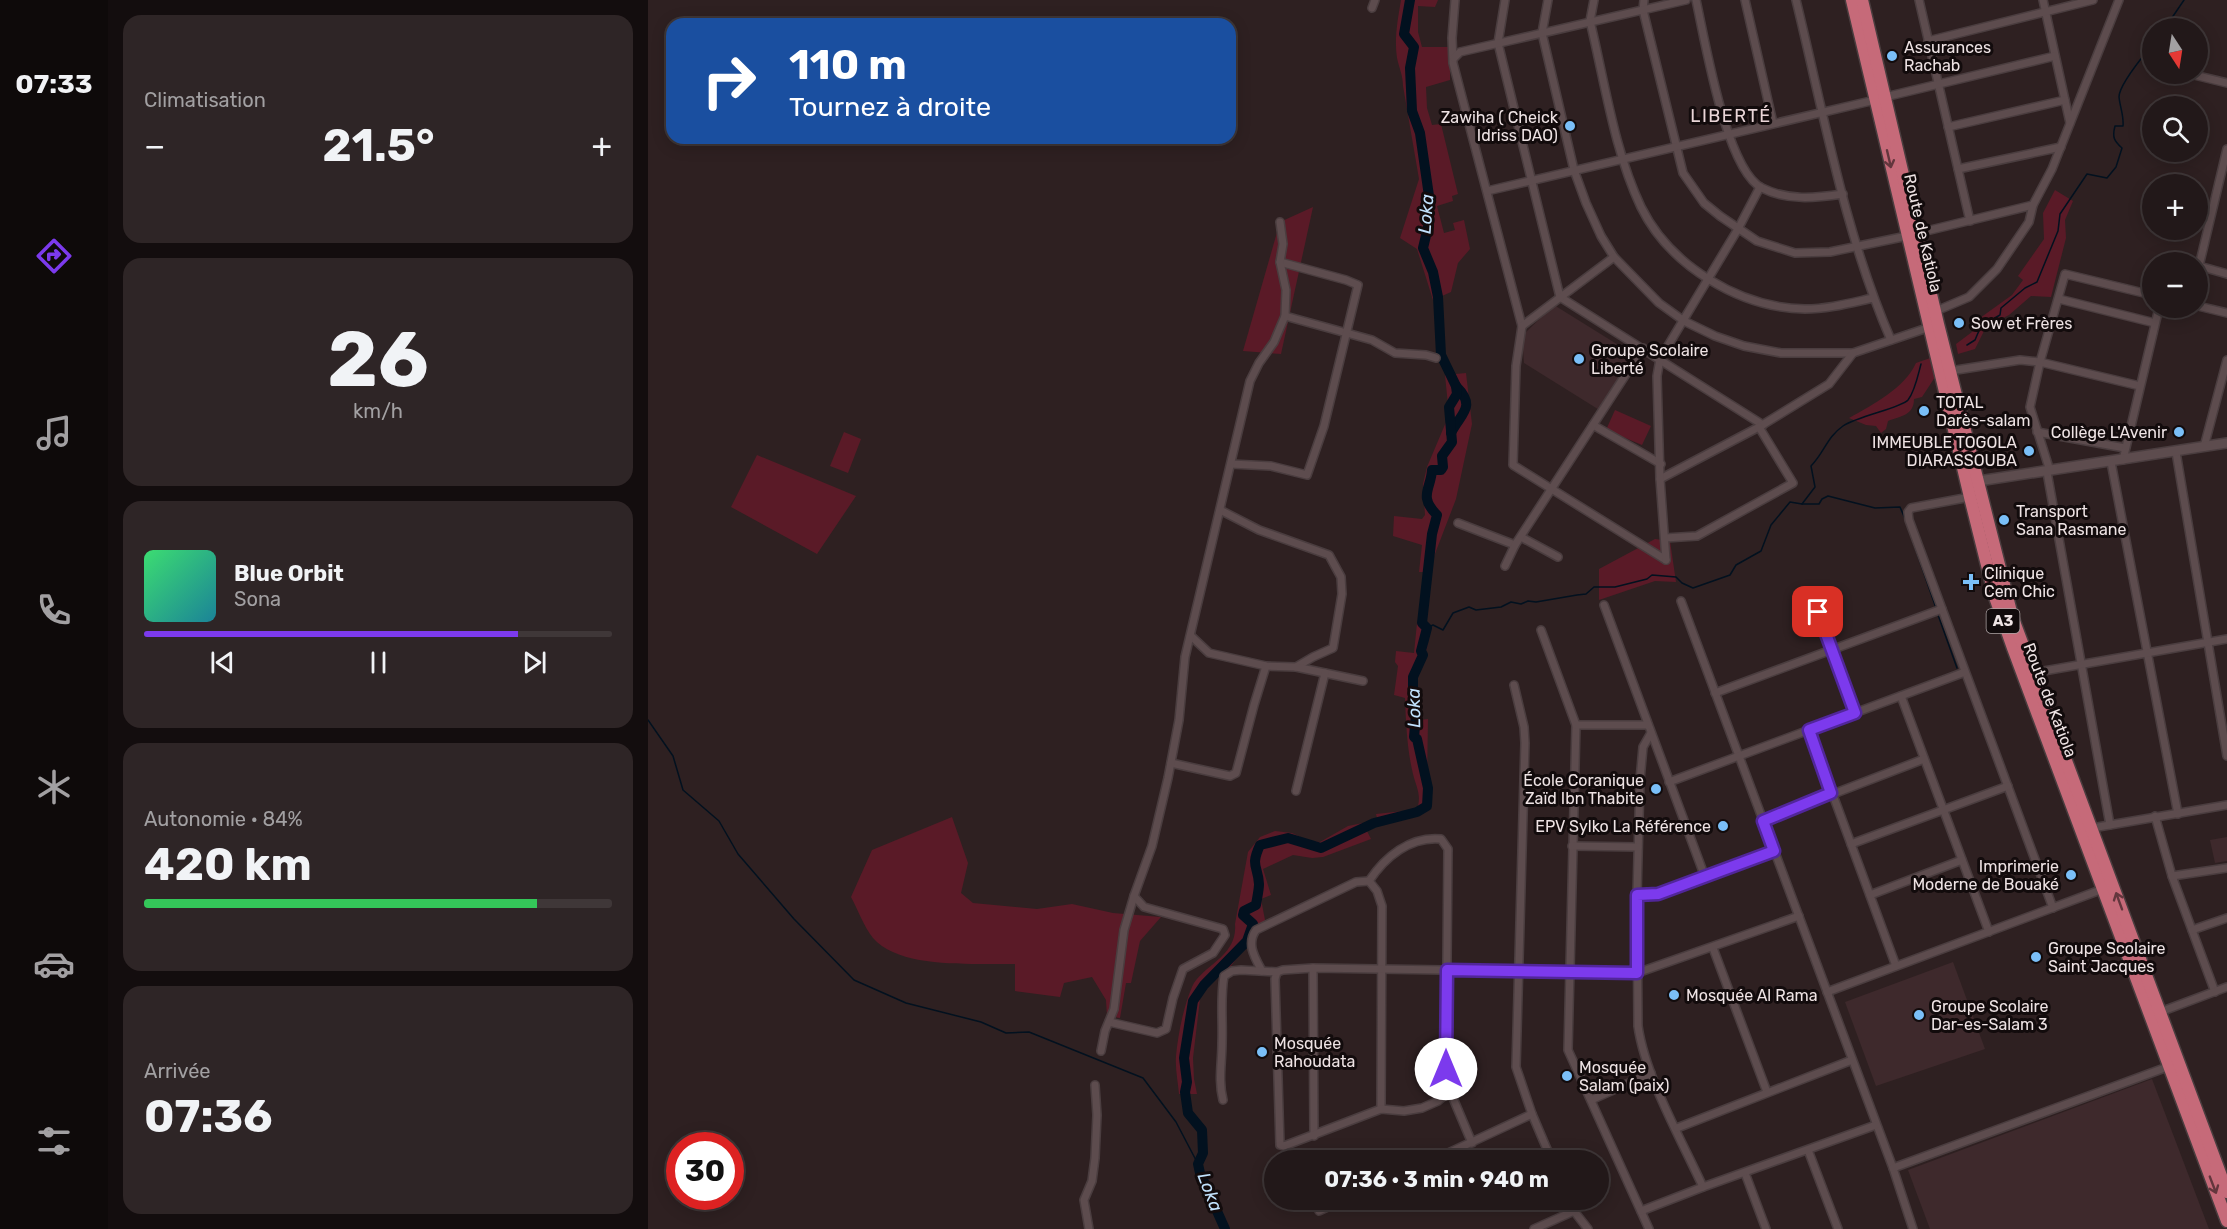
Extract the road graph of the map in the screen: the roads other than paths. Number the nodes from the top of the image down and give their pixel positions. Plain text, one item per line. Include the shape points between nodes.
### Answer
1 (1374, 0) edge
2 (1455, 0) edge
3 (1505, 0) edge
4 (1548, 0) edge
5 (1594, 0) edge
6 (1644, 0) edge
7 (1686, 0) edge
8 (1696, 0) edge
9 (1745, 0) edge
10 (1796, 0) edge
11 (1852, 0) edge
12 (1862, 0) edge
13 (1919, 0) edge
14 (2043, 0) edge
15 (2093, 0) edge
16 (2119, 0) edge
17 (1372, 8) dead end
18 (1643, 10) junction
19 (2046, 13) junction
20 (1590, 21) junction
21 (1542, 33) junction
22 (1928, 40) junction
23 (1498, 43) junction
24 (2055, 56) junction
25 (1454, 58) junction
26 (2208, 78) edge
27 (1938, 83) junction
28 (2227, 83) edge
29 (1880, 99) junction
30 (2065, 99) junction
31 (1823, 112) junction
32 (1773, 123) junction
33 (2070, 124) junction
34 (1948, 126) junction
35 (1727, 134) junction
36 (1675, 147) junction
37 (2061, 147) junction
38 (2227, 149) edge
39 (1623, 159) junction
40 (1958, 169) junction
41 (1574, 170) junction
42 (1531, 181) junction
43 (1760, 187) junction
44 (1487, 191) junction
45 (1843, 194) junction
46 (2033, 205) junction
47 (1970, 221) junction
48 (1280, 222) dead end
49 (1738, 230) junction
50 (1912, 235) junction
51 (1856, 247) junction
52 (1614, 257) junction
53 (1280, 262) junction
54 (2227, 274) edge
55 (1708, 280) junction
56 (2142, 292) edge
57 (1560, 297) junction
58 (1873, 298) junction
59 (2059, 299) junction
60 (2208, 309) edge
61 (1936, 311) junction
62 (2227, 314) edge
63 (1285, 316) junction
64 (2156, 318) edge
65 (1684, 321) junction
66 (2155, 323) junction
67 (1934, 325) junction
68 (1522, 326) junction
69 (1346, 332) junction
70 (1891, 340) junction
71 (1643, 348) junction
72 (1853, 353) junction
73 (1436, 358) dead end
74 (1660, 359) junction
75 (2227, 360) edge
76 (2040, 362) junction
77 (2226, 370) edge
78 (1950, 371) junction
79 (2140, 386) junction
80 (1593, 425) junction
81 (1761, 426) junction
82 (2037, 432) junction
83 (2227, 443) edge
84 (2204, 447) junction
85 (2125, 448) junction
86 (2176, 452) junction
87 (2123, 460) junction
88 (2111, 462) junction
89 (1231, 464) junction
90 (1661, 464) junction
91 (2048, 471) junction
92 (1660, 479) junction
93 (1972, 482) junction
94 (1551, 489) junction
95 (1970, 497) junction
96 (1220, 510) junction
97 (1458, 523) dead end
98 (1521, 537) junction
99 (1665, 538) junction
100 (1515, 545) junction
101 (1558, 557) dead end
102 (1505, 566) dead end
103 (1811, 593) dead end
104 (1681, 601) dead end
105 (1604, 605) dead end
106 (1942, 609) junction
107 (1541, 630) dead end
108 (1191, 636) junction
109 (2227, 639) edge
110 (2208, 643) junction
111 (1832, 650) junction
112 (2146, 652) junction
113 (2080, 664) junction
114 (1266, 666) junction
115 (1296, 667) junction
116 (1965, 672) junction
117 (1325, 673) junction
118 (2032, 674) junction
119 (1363, 681) dead end
120 (1514, 685) dead end
121 (1715, 693) junction
122 (1901, 696) junction
123 (1855, 713) junction
124 (1576, 725) junction
125 (1648, 725) junction
126 (1809, 730) junction
127 (1651, 733) junction
128 (1739, 756) junction
129 (2227, 756) edge
130 (1924, 759) junction
131 (1171, 762) junction
132 (1669, 782) junction
133 (2008, 786) junction
134 (1296, 791) dead end
135 (1831, 793) junction
136 (2227, 806) edge
137 (1943, 810) junction
138 (2178, 813) junction
139 (2155, 816) junction
140 (1763, 821) junction
141 (2110, 825) junction
142 (2092, 828) junction
143 (1851, 844) junction
144 (1572, 846) junction
145 (1638, 847) junction
146 (1774, 851) junction
147 (1962, 860) junction
148 (2227, 868) edge
149 (2172, 876) junction
150 (1705, 877) junction
151 (1369, 881) junction
152 (2103, 889) junction
153 (1637, 895) junction
154 (1870, 895) junction
155 (1134, 896) junction
156 (2053, 908) junction
157 (1798, 916) junction
158 (2227, 918) edge
159 (2192, 930) junction
160 (1989, 932) junction
161 (1713, 948) junction
162 (1896, 966) junction
163 (1313, 968) junction
164 (1383, 969) junction
165 (1447, 970) junction
166 (1262, 971) junction
167 (1520, 971) junction
168 (1277, 972) junction
169 (1569, 972) junction
170 (1637, 973) junction
171 (2227, 987) edge
172 (1827, 992) junction
173 (2215, 992) junction
174 (2160, 1012) junction
175 (1109, 1022) junction
176 (1101, 1051) dead end
177 (1852, 1060) junction
178 (2170, 1066) junction
179 (1651, 1073) junction
180 (1095, 1085) dead end
181 (1450, 1091) junction
182 (1767, 1092) junction
183 (1223, 1100) dead end
184 (1591, 1100) junction
185 (1381, 1109) junction
186 (1532, 1114) junction
187 (1876, 1125) junction
188 (1677, 1128) junction
189 (1314, 1136) junction
190 (1472, 1143) junction
191 (1456, 1150) edge
192 (1547, 1150) edge
193 (1808, 1150) junction
194 (1893, 1168) junction
195 (1745, 1173) junction
196 (1702, 1186) junction
197 (2227, 1192) edge
198 (1574, 1211) joint
199 (1641, 1211) junction
200 (2227, 1221) edge
201 (1089, 1229) edge
202 (1534, 1229) edge
203 (1588, 1229) edge
204 (1649, 1229) edge
205 (1766, 1229) edge
206 (1838, 1229) edge
207 (1913, 1229) edge

1 - 17 street
2 - 25 street
3 - 23 street
4 - 21 street
5 - 20 street
6 - 18 street
7 - 18 street
8 - 35 street
9 - 32 street
10 - 31 street
11 - 29 highway, Route de Katiola / A3
12 - 29 highway, Route de Katiola / A3
13 - 22 street
14 - 19 street
15 - 19 street
16 - 33 street
18 - 20 street
18 - 36 street
19 - 22 street
19 - 24 street
20 - 21 street
20 - 39 street
21 - 23 street
21 - 41 street
22 - 27 street
23 - 25 street via 1460,52
23 - 42 street
24 - 27 street
24 - 30 street
25 - 44 street
26 - 28 street
27 - 29 street
27 - 34 street
29 - 31 street
29 - 50 highway, Route de Katiola / A3
30 - 33 street
30 - 34 street
31 - 32 street
31 - 45 street
32 - 35 street
33 - 37 street
34 - 40 street
35 - 36 street
35 - 43 street via 1744,169
36 - 39 street
36 - 49 street via 1692,188
37 - 40 street
37 - 46 street
38 - 54 street via 2199,266
39 - 41 street
39 - 55 street via 1642,209 1656,231
40 - 47 street
41 - 42 street
41 - 52 street
42 - 44 street
42 - 57 street
43 - 45 street via 1800,198
43 - 49 street
44 - 68 street
45 - 51 street
46 - 47 street
46 - 61 street via 2029,222 1997,269 1969,297
47 - 50 street
48 - 53 street
49 - 51 street via 1757,241 1795,253
49 - 55 street
50 - 51 street
50 - 61 highway, Route de Katiola / A3
50 - 67 highway, Route de Katiola / A3
51 - 58 street
52 - 57 street
52 - 65 street via 1659,303
53 - 63 street via 1286,290
53 - 69 street via 1358,285
55 - 58 street via 1747,297 1789,307 1830,307
55 - 65 street
56 - 59 street via 2066,273
57 - 68 street
57 - 71 street
58 - 70 street
59 - 66 street
59 - 76 street
60 - 62 street
61 - 67 highway, Route de Katiola / A3
63 - 69 street
63 - 89 street via 1250,381
64 - 66 street
65 - 72 street via 1744,346 1781,353
65 - 74 street
66 - 79 street
67 - 70 street
67 - 78 highway, Route de Katiola / A3
67 - 93 highway, Route de Katiola / A3
68 - 94 street via 1516,366 1513,465
69 - 73 street via 1395,353
69 - 89 street via 1324,426 1306,475 1271,466
70 - 72 street
71 - 74 street
71 - 80 street
72 - 81 street via 1829,384
74 - 81 street
74 - 90 street via 1657,376
75 - 77 street
76 - 78 street via 2010,360
76 - 79 street
76 - 82 street via 2030,407
77 - 84 street
78 - 93 highway, Route de Katiola / A3
79 - 85 street
80 - 90 street
80 - 94 street
81 - 92 street
81 - 99 street via 1793,482 1697,536
82 - 85 street
82 - 91 street
83 - 84 street
84 - 86 street
85 - 87 street
86 - 87 street
86 - 110 street
87 - 88 street
88 - 91 street
88 - 112 street
89 - 96 street
90 - 92 street
91 - 93 street
91 - 113 street
92 - 99 street
93 - 95 highway, Route de Katiola / A3
93 - 118 highway, Route de Katiola / A3
94 - 98 street
94 - 99 street via 1666,560
95 - 106 street via 1911,508 1908,512
95 - 152 highway, Route de Katiola / A3 via 2002,619
96 - 108 street
96 - 115 street via 1259,530 1329,555 1341,577 1333,648
97 - 100 street
98 - 100 street
98 - 101 street
100 - 102 street
103 - 111 street
104 - 121 street
105 - 125 street
106 - 111 street
106 - 116 street
107 - 124 street
108 - 114 street via 1209,653
108 - 131 street
109 - 110 street
110 - 112 street
110 - 129 street
111 - 121 street
111 - 123 street
112 - 113 street
112 - 138 street
113 - 118 street
113 - 141 street
114 - 115 street
114 - 131 street via 1236,773 1230,776
115 - 117 street
116 - 122 street
116 - 133 street
117 - 119 street
117 - 134 street
118 - 142 highway, Route de Katiola / A3
120 - 167 street via 1525,743
121 - 128 street
122 - 123 street
122 - 130 street
123 - 126 street
124 - 125 street
124 - 144 street
125 - 127 street
126 - 128 street
126 - 135 street
127 - 132 street
127 - 145 street via 1642,747
128 - 132 street
128 - 140 street
130 - 135 street
130 - 137 street
131 - 155 street via 1152,846
132 - 150 street
133 - 137 street
133 - 156 street
135 - 140 street
135 - 143 street
136 - 138 street
137 - 143 street
137 - 147 street
138 - 139 street
139 - 141 street
139 - 149 street
140 - 146 street
141 - 142 street
174 -> 142 highway, Route de Katiola / A3
143 - 154 street
144 - 145 street
144 - 169 street
145 - 153 street
146 - 150 street
146 - 157 street
147 - 154 street
147 - 160 street
148 - 149 street
149 - 159 street
150 - 153 street via 1658,894
151 - 164 street via 1382,906
151 - 165 street via 1388,857 1409,844 1441,839 1448,849
151 - 166 street via 1356,882 1256,930 1251,946
152 - 156 street
152 - 178 highway, Route de Katiola / A3
153 - 170 street
154 - 162 street
155 - 175 street
155 - 175 street via 1144,907 1223,929 1225,935 1213,953 1184,969 1166,1029 1157,1033
156 - 160 street
157 - 161 street
157 - 172 street
158 - 159 street
159 - 173 street
160 - 162 street
161 - 170 street
161 - 182 street
162 - 172 street
163 - 164 street
163 - 168 street
163 - 189 street
164 - 165 street
164 - 185 street
165 - 167 street
165 - 181 street via 1446,1069
166 - 168 street
166 - 183 street via 1232,971 1224,976 1219,1086
167 - 169 street
167 - 186 street via 1516,1067
168 - 189 street via 1278,1140 1284,1146
169 - 170 street
169 - 184 street via 1568,1050
170 - 179 street via 1640,1034
171 - 173 street
172 - 177 street
173 - 174 street
174 - 197 highway, Route de Katiola / A3
175 - 176 street
177 - 182 street
177 - 187 street
178 - 194 street
178 -> 200 highway, Route de Katiola / A3
179 - 184 street
179 - 188 street
180 - 201 street via 1095,1158 1084,1200
181 - 185 street via 1422,1108
181 - 190 street
182 - 188 street
184 - 199 street
185 - 189 street
186 - 190 street
186 - 192 street
187 - 193 street
187 - 194 street
188 - 196 street
190 - 191 street
193 - 195 street
193 - 206 street
194 - 207 street
195 - 196 street
195 - 205 street
196 - 199 street
198 - 202 street
198 - 203 street
199 - 204 street

